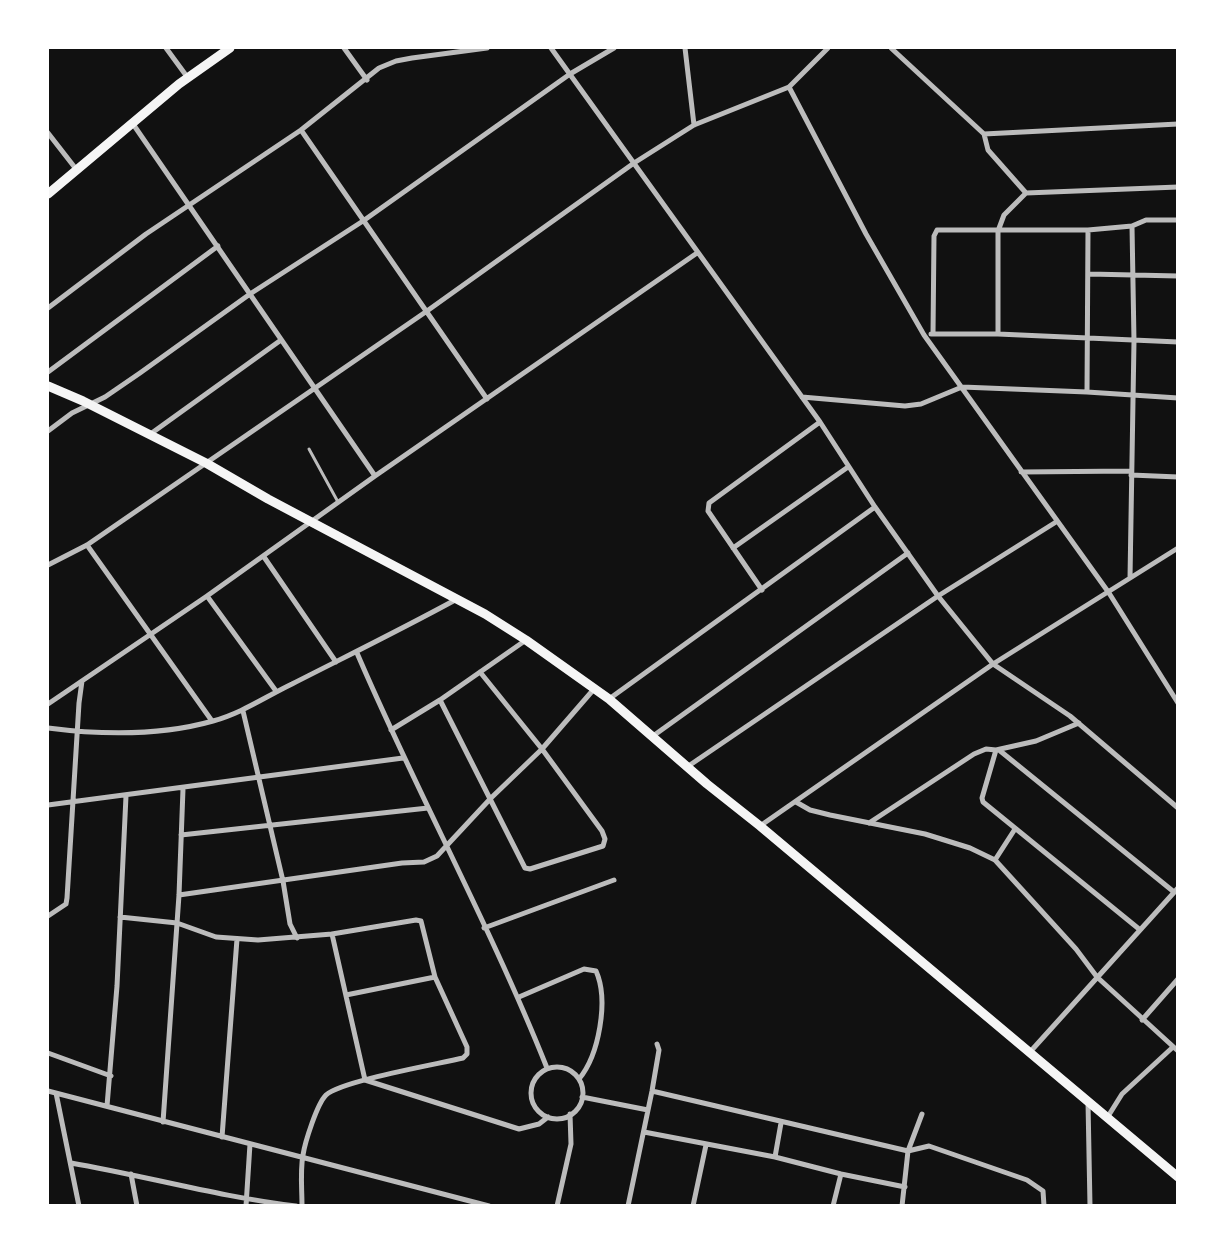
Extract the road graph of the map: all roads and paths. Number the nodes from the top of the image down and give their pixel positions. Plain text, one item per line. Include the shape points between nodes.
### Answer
1 (166, 48) edge
2 (230, 48) edge
3 (344, 48) edge
4 (487, 48) edge
5 (552, 48) edge
6 (614, 48) edge
7 (685, 48) edge
8 (828, 48) edge
9 (891, 48) edge
10 (570, 74) junction
11 (188, 78) junction
12 (367, 80) junction
13 (788, 87) junction
14 (133, 124) junction
15 (1178, 124) edge
16 (694, 125) junction
17 (301, 130) junction
18 (48, 133) edge
19 (984, 134) junction
20 (634, 163) junction
21 (76, 169) junction
22 (1178, 187) edge
23 (1026, 193) junction
24 (48, 194) edge
25 (189, 206) junction
26 (1178, 220) edge
27 (363, 221) junction
28 (1132, 226) junction
29 (1088, 230) junction
30 (998, 231) junction
31 (218, 246) junction
32 (697, 253) junction
33 (1089, 274) junction
34 (1134, 274) junction
35 (1178, 276) edge
36 (250, 294) junction
37 (48, 308) edge
38 (427, 311) junction
39 (933, 334) junction
40 (998, 334) junction
41 (924, 335) junction
42 (1088, 339) junction
43 (281, 340) junction
44 (1134, 341) junction
45 (1178, 342) edge
46 (48, 372) edge
47 (48, 386) edge
48 (962, 387) junction
49 (315, 388) junction
50 (1087, 392) junction
51 (1134, 395) junction
52 (802, 397) junction
53 (1178, 398) edge
54 (487, 399) junction
55 (88, 404) junction
56 (820, 422) junction
57 (48, 431) edge
58 (149, 435) junction
59 (309, 450) dead end
60 (206, 463) junction
61 (848, 466) junction
62 (1021, 472) junction
63 (1131, 473) junction
64 (374, 476) junction
65 (1178, 477) edge
66 (338, 502) junction
67 (875, 507) junction
68 (312, 521) junction
69 (1056, 522) junction
70 (87, 545) junction
71 (734, 548) junction
72 (1178, 548) edge
73 (908, 553) junction
74 (264, 557) junction
75 (48, 565) edge
76 (1130, 578) junction
77 (762, 590) junction
78 (1109, 593) junction
79 (207, 596) junction
80 (938, 596) junction
81 (457, 600) junction
82 (150, 634) junction
83 (526, 640) junction
84 (357, 653) junction
85 (336, 662) junction
86 (993, 664) junction
87 (480, 672) junction
88 (82, 681) junction
89 (594, 689) junction
90 (276, 691) junction
91 (609, 699) junction
92 (440, 700) junction
93 (1178, 703) edge
94 (48, 704) edge
95 (243, 711) junction
96 (212, 721) junction
97 (1078, 723) junction
98 (48, 728) edge
99 (390, 730) junction
100 (77, 732) junction
101 (653, 736) junction
102 (542, 749) junction
103 (998, 750) junction
104 (403, 758) junction
105 (686, 767) junction
106 (259, 778) junction
107 (183, 789) junction
108 (126, 796) junction
109 (491, 798) junction
110 (796, 802) junction
111 (74, 803) junction
112 (48, 806) edge
113 (428, 808) junction
114 (1178, 808) edge
115 (868, 823) junction
116 (270, 826) junction
117 (760, 826) junction
118 (1014, 829) junction
119 (181, 835) junction
120 (447, 847) junction
121 (995, 860) junction
122 (614, 880) dead end
123 (283, 881) junction
124 (1176, 890) edge
125 (179, 895) junction
126 (48, 916) edge
127 (120, 917) junction
128 (177, 923) junction
129 (484, 928) junction
130 (1139, 929) junction
131 (332, 934) junction
132 (297, 938) junction
133 (236, 939) junction
134 (1097, 976) junction
135 (435, 977) junction
136 (1178, 979) edge
137 (346, 995) junction
138 (519, 997) junction
139 (1142, 1020) junction
140 (657, 1044) dead end
141 (1175, 1049) edge
142 (1030, 1052) junction
143 (48, 1053) edge
144 (547, 1068) junction
145 (111, 1076) junction
146 (579, 1079) junction
147 (365, 1080) junction
148 (48, 1091) edge
149 (652, 1091) junction
150 (56, 1093) junction
151 (582, 1097) junction
152 (1088, 1101) junction
153 (107, 1106) junction
154 (648, 1110) junction
155 (570, 1114) junction
156 (922, 1114) dead end
157 (548, 1117) junction
158 (1107, 1118) junction
159 (163, 1122) junction
160 (781, 1123) junction
161 (644, 1132) junction
162 (222, 1137) junction
163 (250, 1144) junction
164 (706, 1145) junction
165 (908, 1151) junction
166 (303, 1156) junction
167 (775, 1158) junction
168 (71, 1163) junction
169 (131, 1174) junction
170 (840, 1174) junction
171 (1178, 1177) edge
172 (905, 1187) junction
173 (246, 1203) edge
174 (79, 1206) edge
175 (137, 1206) edge
176 (296, 1206) edge
177 (302, 1206) edge
178 (489, 1206) edge
179 (556, 1206) edge
180 (628, 1206) edge
181 (693, 1206) edge
182 (833, 1206) edge
183 (902, 1206) edge
184 (1044, 1206) edge
185 (1090, 1206) edge

1 - 11 street
2 - 11 main road
3 - 12 street
4 - 12 street via 396,61 379,68
5 - 10 street
6 - 10 street
7 - 16 street
8 - 13 street
9 - 19 street
10 - 20 street
10 - 27 street
11 - 14 main road
12 - 17 street
13 - 16 street
13 - 41 street
14 - 21 main road
14 - 25 street
15 - 19 street
16 - 20 street
17 - 25 street
17 - 27 street
18 - 21 street
19 - 23 street via 988,150
20 - 32 street
20 - 38 street
21 - 24 main road
22 - 23 street
23 - 30 street via 1004,215
25 - 31 street
25 - 37 street via 146,234
26 - 28 street via 1146,220
27 - 36 street
27 - 38 street
28 - 29 street
28 - 34 street
29 - 30 street
29 - 33 street
30 - 39 street via 935,232
30 - 40 street
31 - 36 street
31 - 46 street
32 - 52 street
32 - 54 street
33 - 34 street
33 - 42 street
34 - 35 street
34 - 44 street
36 - 43 street
36 - 55 street via 140,374
38 - 49 street
38 - 54 street
39 - 40 street
39 - 41 street
40 - 42 street
41 - 48 street
42 - 44 street
42 - 50 street
43 - 49 street
43 - 58 street
44 - 45 street
44 - 51 street
47 - 55 main road
48 - 50 street
48 - 52 street via 920,404 905,406
48 - 62 street
49 - 60 street
49 - 64 street
50 - 51 street
51 - 53 street
51 - 63 street
52 - 56 street
54 - 64 street
55 - 57 street
55 - 58 main road
56 - 61 street
56 - 71 street via 709,503 708,511
58 - 60 main road
59 - 66 lane
60 - 68 main road
60 - 70 street
61 - 67 street
61 - 71 street
62 - 63 street
62 - 69 street
63 - 65 street
63 - 76 street
64 - 66 street
66 - 68 street
67 - 73 street
67 - 77 street
68 - 74 street
68 - 81 main road
69 - 78 street
69 - 80 street
70 - 75 street
70 - 82 street
71 - 77 street
72 - 76 street
73 - 80 street
73 - 101 street
74 - 79 street
74 - 85 street
76 - 78 street
77 - 91 street
78 - 86 street
78 - 93 street
79 - 82 street
79 - 90 street
80 - 86 street
80 - 105 street
81 - 83 main road
81 - 84 street
82 - 88 street
82 - 96 street
83 - 87 street
83 - 89 main road
84 - 85 street
84 - 99 street
85 - 90 street
86 - 97 street
86 - 110 street
87 - 92 street
87 - 102 street
88 - 94 street
88 - 100 street
89 - 91 main road
89 - 102 street
90 - 95 street
91 - 101 main road
92 - 99 street
92 - 109 street
95 - 96 street
95 - 106 street
96 - 100 street via 165,731
97 - 103 street via 1036,741
97 - 114 street
98 - 100 street
99 - 104 street
100 - 111 street
101 - 105 main road
102 - 109 street
102 - 109 street via 602,831 603,846 525,868
103 - 115 street via 974,754
103 - 118 street via 982,798
103 - 124 street
104 - 106 street
104 - 113 street
105 - 117 main road
106 - 107 street
106 - 116 street
107 - 108 street
107 - 119 street
108 - 111 street
108 - 127 street
109 - 120 street
110 - 115 street via 810,810
110 - 117 street
111 - 112 street
111 - 126 street via 66,904
113 - 116 street
113 - 120 street
115 - 121 street via 925,834 970,848
116 - 119 street
116 - 123 street
117 - 142 main road
118 - 121 street
118 - 130 street
119 - 125 street
120 - 123 street via 424,862
120 - 129 street
121 - 134 street
122 - 129 street
123 - 125 street
123 - 132 street via 290,924
124 - 130 street
125 - 128 street
127 - 128 street
127 - 145 street
128 - 133 street via 216,937
128 - 159 street
129 - 138 street
130 - 134 street
131 - 132 street
131 - 135 street via 421,921
131 - 137 street
132 - 133 street
133 - 162 street
134 - 139 street
134 - 142 street
135 - 137 street
135 - 147 street via 467,1047 467,1054 463,1058
136 - 139 street
137 - 147 street
138 - 144 street
138 - 146 street via 584,970 596,971 601,998 600,1031 587,1069
139 - 141 street
140 - 149 street via 659,1050
141 - 158 street via 1122,1094
142 - 152 main road
143 - 145 street
144 - 146 street via 565,1068
144 - 157 street via 535,1078 530,1093 536,1108
145 - 153 street
146 - 151 street
147 - 157 street via 519,1128 539,1124
147 - 166 street via 333,1089 322,1099
148 - 150 street
149 - 154 street
149 - 160 street
150 - 153 street
150 - 168 street
151 - 154 street
151 - 155 street via 576,1110
152 - 158 main road
152 - 185 street
153 - 159 street
154 - 161 street
155 - 157 street
155 - 179 street via 571,1144
156 - 165 street
158 - 171 main road
159 - 162 street
160 - 165 street
160 - 167 street
161 - 164 street
161 - 180 street
162 - 163 street
163 - 166 street
163 - 173 street
164 - 167 street
164 - 181 street
165 - 172 street
165 - 184 street via 929,1146 1027,1180 1043,1191
166 - 177 street
166 - 178 street
167 - 170 street
168 - 169 street
168 - 174 street
169 - 173 street
169 - 175 street
170 - 172 street
170 - 182 street
172 - 183 street
173 - 176 street

